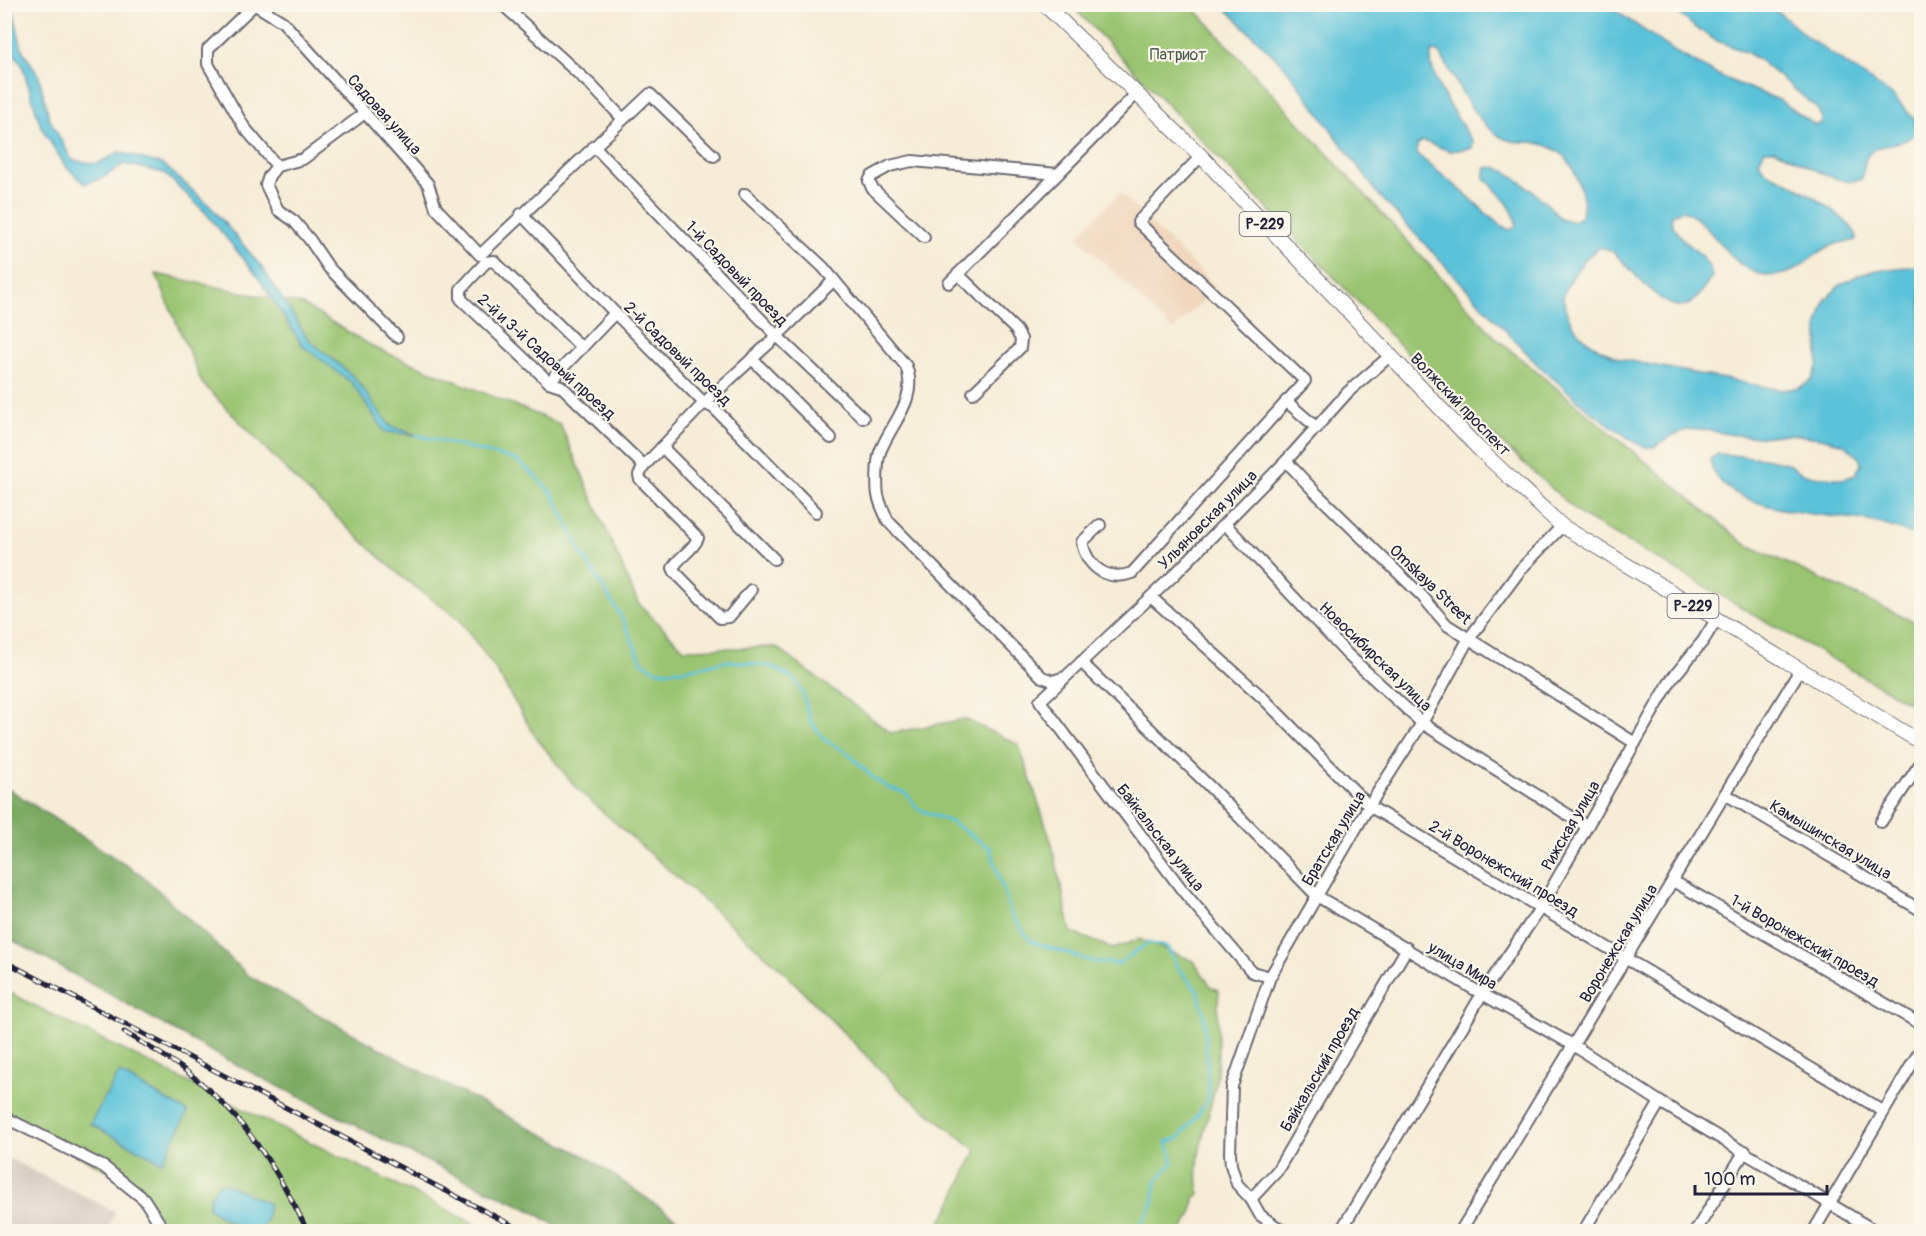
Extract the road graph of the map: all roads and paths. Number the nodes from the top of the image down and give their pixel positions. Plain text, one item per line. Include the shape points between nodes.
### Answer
1 (502, 4) edge
2 (1044, 4) edge
3 (254, 5) edge
4 (1137, 93) junction
5 (365, 113) junction
6 (623, 119) junction
7 (594, 146) junction
8 (714, 156) dead end
9 (1201, 156) junction
10 (277, 166) junction
11 (1058, 174) junction
12 (745, 194) dead end
13 (522, 214) junction
14 (924, 237) dead end
15 (958, 274) junction
16 (834, 280) junction
17 (949, 283) dead end
18 (615, 313) junction
19 (777, 336) junction
20 (397, 337) dead end
21 (582, 348) junction
22 (1391, 356) junction
23 (752, 359) junction
24 (549, 382) junction
25 (973, 393) dead end
26 (1287, 400) junction
27 (704, 403) junction
28 (863, 418) dead end
29 (1317, 428) junction
30 (831, 438) dead end
31 (662, 447) junction
32 (1286, 461) junction
33 (644, 466) junction
34 (816, 512) dead end
35 (1224, 524) junction
36 (1100, 525) dead end
37 (1562, 526) junction
38 (774, 559) dead end
39 (751, 590) dead end
40 (1151, 597) junction
41 (1716, 620) junction
42 (1467, 639) junction
43 (1081, 662) junction
44 (1800, 670) junction
45 (1064, 678) junction
46 (1040, 700) joint
47 (1422, 723) junction
48 (1635, 743) junction
49 (1922, 743) edge
50 (1922, 761) edge
51 (1725, 794) junction
52 (1369, 806) junction
53 (1881, 822) dead end
54 (1586, 826) junction
55 (1673, 881) junction
56 (1317, 896) junction
57 (1541, 907) junction
58 (1922, 911) edge
59 (1407, 948) junction
60 (1626, 959) junction
61 (1270, 977) junction
62 (1482, 994) junction
63 (1922, 1025) edge
64 (1573, 1046) junction
65 (1922, 1047) edge
66 (1660, 1102) junction
67 (1883, 1111) junction
68 (4, 1116) edge
69 (1745, 1151) junction
70 (1251, 1199) junction
71 (1830, 1204) junction
72 (165, 1232) edge
73 (1284, 1232) edge
74 (1340, 1232) edge
75 (1460, 1232) edge
76 (1583, 1232) edge
77 (1695, 1232) edge
78 (1813, 1232) edge
79 (1877, 1232) edge

1 - 6 street
2 - 4 main road, Волжский проспект / Р-229
3 - 5 street, Садовая улица via 283,22
3 - 10 street via 208,50 207,57 244,127
4 - 9 main road, Волжский проспект / Р-229
4 - 11 street
5 - 10 street via 303,159
5 - 13 street, Садовая улица via 428,184 436,208 480,255
6 - 7 street
6 - 8 street via 650,94
7 - 13 street
7 - 19 street, 1-й Садовый проезд
9 - 22 main road, Волжский проспект / Р-229
9 - 26 street via 1138,222 1305,381
10 - 20 street via 266,185 278,210 294,221 328,268
11 - 14 street via 912,161 890,166 872,176 872,188
11 - 15 street
12 - 16 street
13 - 18 street, 2-й Садовый проезд
15 - 17 street
15 - 25 street via 1021,339 1020,348
16 - 19 street
16 - 45 street via 899,356 909,375 905,408 879,455 878,497 888,521 1042,677 1053,681
18 - 21 street
18 - 27 street, 2-й Садовый проезд
19 - 23 street
19 - 28 street, 1-й Садовый проезд
21 - 24 street
21 - 24 street, 2-й и 3-й Садовый проезд via 494,261 486,262 461,290 461,299
22 - 29 street, Ульяновская улица via 1348,392
22 - 37 main road, Волжский проспект / Р-229 via 1479,449
23 - 27 street
23 - 30 street
24 - 33 street, 2-й и 3-й Садовый проезд via 561,386
26 - 29 street
26 - 36 street via 1132,573 1112,577 1084,553 1082,542
27 - 31 street
27 - 34 street, 2-й Садовый проезд via 714,408
29 - 32 street, Ульяновская улица
31 - 33 street
31 - 38 street
32 - 35 street, Ульяновская улица
32 - 42 street, Omskaya Street via 1448,625
33 - 39 street via 640,479 698,538 676,563 675,572 720,618 729,617
35 - 40 street, Ульяновская улица
35 - 47 street, Новосибирская улица via 1348,655
37 - 41 main road, Волжский проспект / Р-229
37 - 42 street, Братская улица via 1521,569
40 - 43 street, Ульяновская улица
40 - 52 street, 2-й Воронежский проезд via 1264,699
41 - 44 main road, Волжский проспект / Р-229
41 - 48 street, Рижская улица via 1671,680
42 - 47 street, Братская улица
42 - 48 street, Omskaya Street
43 - 45 street, Ульяновская улица
43 - 56 street, улица Мира
44 - 49 main road, Волжский проспект / Р-229
44 - 51 street, Воронежская улица
45 - 46 street, Ульяновская улица
46 - 61 street, Байкальская улица via 1183,891 1252,972
47 - 52 street, Братская улица
47 - 54 street, Новосибирская улица
48 - 54 street, Рижская улица
50 - 53 street
51 - 55 street, Воронежская улица
51 - 58 street, Камышинская улица
52 - 56 street, Братская улица
52 - 57 street, 2-й Воронежский проезд
54 - 57 street, Рижская улица
55 - 60 street, Воронежская улица
55 - 63 street, 1-й Воронежский проезд
56 - 59 street, улица Мира
56 - 61 street, Братская улица
57 - 60 street, 2-й Воронежский проезд
57 - 62 street, Рижская улица
59 - 62 street, улица Мира
59 - 70 street, Байкальский проезд via 1277,1171
60 - 64 street, Воронежская улица
60 - 67 street, 2-й Воронежский проезд
61 - 70 street, Братская улица via 1232,1086 1231,1166 1238,1184
62 - 64 street, улица Мира
62 - 74 street, Рижская улица
64 - 66 street, улица Мира
64 - 75 street, Воронежская улица
65 - 67 street
66 - 69 street, улица Мира
66 - 76 street
67 - 71 street
68 - 72 street via 104,1167 144,1199
69 - 71 street, улица Мира
69 - 77 street
70 - 73 street via 1260,1215
71 - 78 street
71 - 79 street, улица Мира

